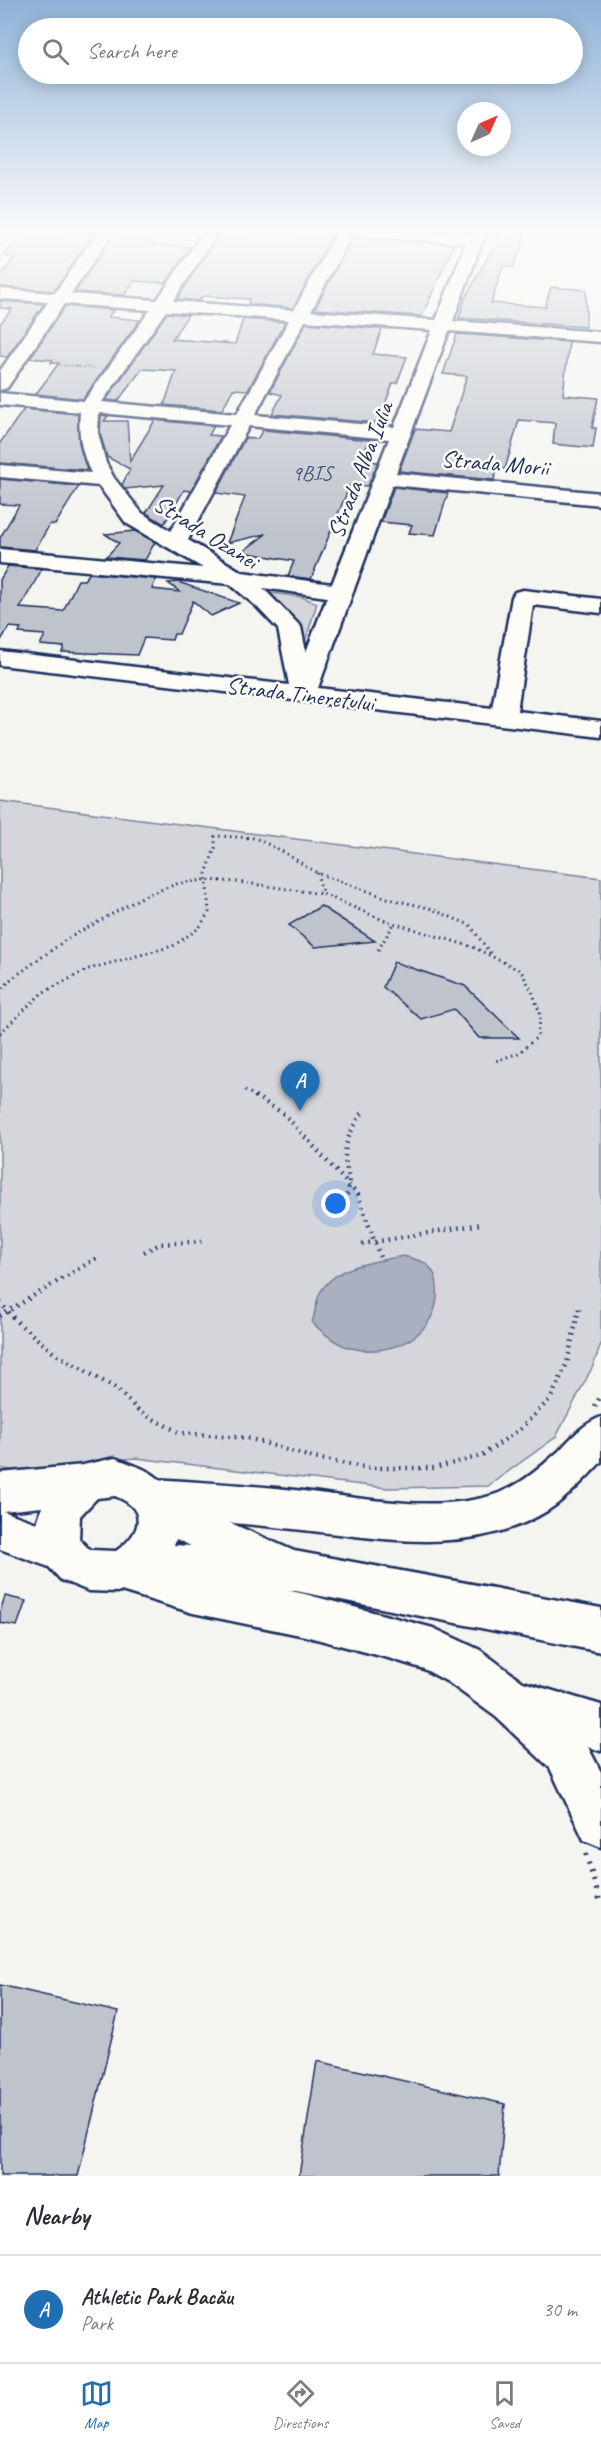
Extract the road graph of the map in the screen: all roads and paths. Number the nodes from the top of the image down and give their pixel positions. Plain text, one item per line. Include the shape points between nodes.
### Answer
1 (35, 333) edge
2 (142, 333) edge
3 (290, 333) edge
4 (440, 333) edge
5 (530, 333) edge
6 (601, 337) edge
7 (61, 364) dead end
8 (94, 368) dead end
9 (0, 384) edge
10 (0, 399) edge
11 (90, 406) junction
12 (243, 418) junction
13 (402, 434) junction
14 (0, 471) edge
15 (384, 478) junction
16 (105, 480) junction
17 (601, 499) edge
18 (175, 544) junction
19 (0, 556) edge
20 (236, 579) junction
21 (340, 592) junction
22 (601, 606) edge
23 (0, 658) edge
24 (303, 694) junction
25 (502, 717) junction
26 (601, 729) edge
27 (317, 873) junction
28 (206, 880) junction
29 (323, 894) junction
30 (394, 924) junction
31 (378, 950) dead end
32 (492, 957) junction
33 (0, 993) edge
34 (0, 1033) edge
35 (495, 1061) dead end
36 (245, 1090) dead end
37 (363, 1110) dead end
38 (351, 1188) junction
39 (347, 1195) dead end
40 (481, 1224) dead end
41 (202, 1241) dead end
42 (376, 1242) junction
43 (362, 1244) dead end
44 (144, 1252) dead end
45 (100, 1256) dead end
46 (380, 1257) dead end
47 (0, 1302) edge
48 (580, 1304) dead end
49 (0, 1316) edge
50 (601, 1395) edge
51 (596, 1425) edge
52 (85, 1484) junction
53 (0, 1492) edge
54 (156, 1505) junction
55 (0, 1529) edge
56 (62, 1552) junction
57 (127, 1567) junction
58 (296, 1571) junction
59 (601, 1630) edge
60 (512, 1701) junction
61 (601, 1728) edge
62 (592, 1833) edge
63 (601, 1905) edge

1 - 9 street
2 - 11 street
3 - 12 street
4 - 13 street, Strada Alba Iulia
5 - 6 street
7 - 8 path
10 - 11 street
11 - 12 street
11 - 16 street, Strada Ozanei via 88,433
12 - 13 street
12 - 18 street
13 - 15 street, Strada Alba Iulia
14 - 16 street
15 - 17 street, Strada Morii
15 - 21 street, Strada Alba Iulia
16 - 18 street, Strada Ozanei via 134,518
18 - 20 street, Strada Ozanei
19 - 20 street
20 - 21 street
20 - 24 street, Strada Ozanei via 289,627
21 - 24 street, Strada Alba Iulia
22 - 25 street via 523,597
23 - 24 street, Strada Tineretului
24 - 25 street, Strada Tineretului
25 - 26 street, Strada Tineretului
27 - 28 path via 255,838 215,836
27 - 29 path
27 - 32 path via 390,899 429,908 470,926
28 - 29 path
28 - 33 path via 178,883 144,896 67,939 10,980
28 - 34 path via 209,912 199,928 173,946 89,969 42,993
29 - 30 path
30 - 31 path
30 - 32 path via 473,947
32 - 35 path via 520,971 542,1017 537,1037 519,1053
36 - 38 path via 285,1114
37 - 38 path via 348,1139 344,1157
38 - 39 path
38 - 42 path via 358,1195
40 - 42 path
41 - 44 path via 160,1244
42 - 43 path
42 - 46 path
45 - 49 path
47 - 48 path, bridge via 54,1353 117,1389 140,1412 180,1433 248,1438 314,1458 369,1468 434,1468 481,1456 519,1430 551,1398 567,1363
50 - 51 path
51 - 54 street via 552,1482 523,1502 482,1518 430,1523 224,1502
52 - 53 street
52 - 54 street via 100,1478 130,1480 143,1487
52 - 56 street via 62,1507 57,1522
54 - 57 street via 156,1540 147,1553
54 - 58 street
55 - 56 street
56 - 57 street via 86,1570 102,1573
57 - 58 street
57 - 60 street via 193,1593 305,1615 422,1647 464,1666
58 - 59 street
60 - 61 street
60 - 62 street via 566,1752
62 - 63 path

